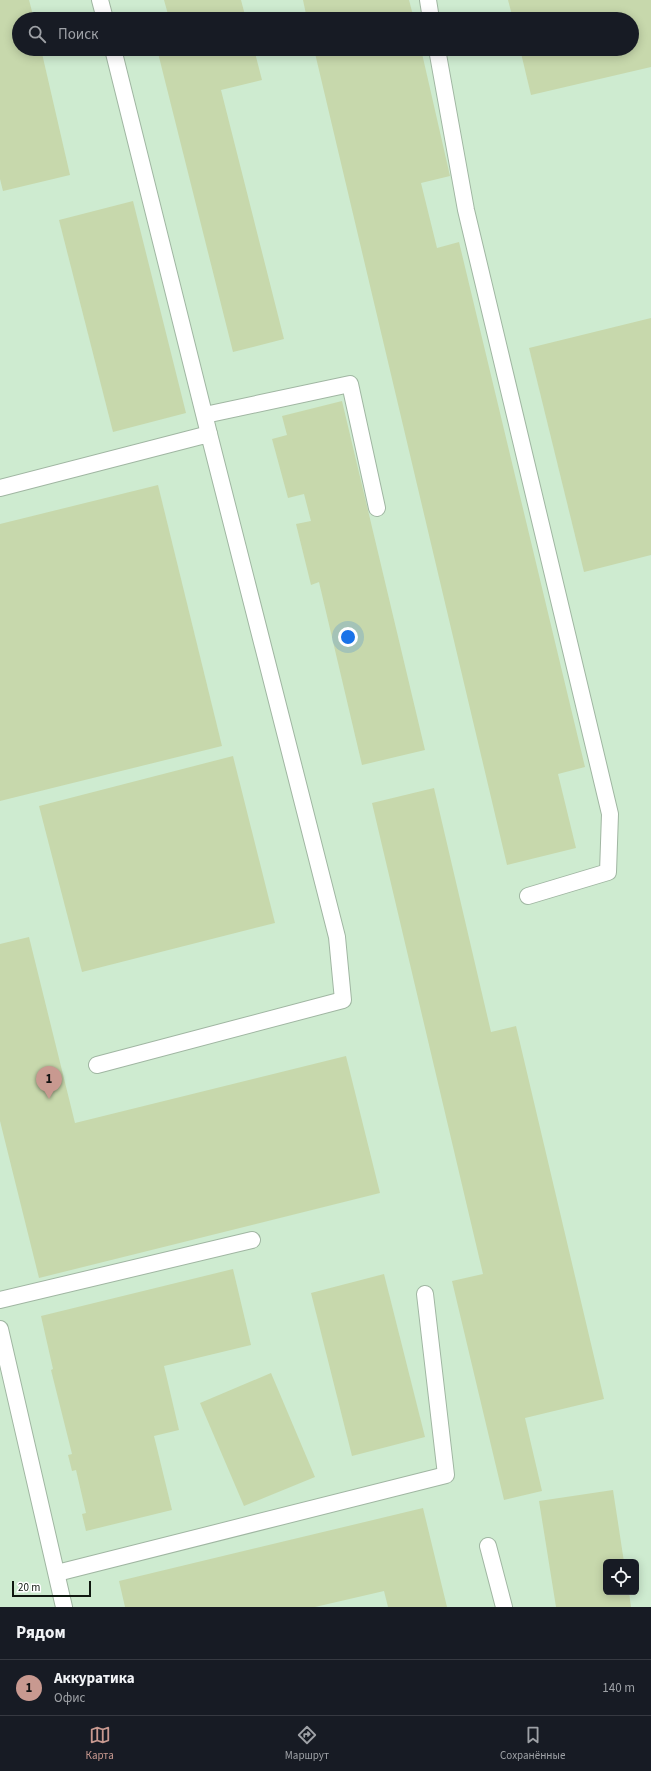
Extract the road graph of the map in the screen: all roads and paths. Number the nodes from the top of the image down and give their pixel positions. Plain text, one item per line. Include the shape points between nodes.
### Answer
1 (100, 0) edge
2 (428, 0) edge
3 (103, 12) edge
4 (430, 12) edge
5 (115, 56) edge
6 (438, 56) edge
7 (205, 415) junction
8 (209, 434) junction
9 (0, 488) edge
10 (377, 508) dead end
11 (528, 896) dead end
12 (97, 1065) dead end
13 (252, 1240) dead end
14 (425, 1294) dead end
15 (0, 1300) edge
16 (0, 1329) edge
17 (488, 1546) dead end
18 (57, 1573) junction
19 (64, 1607) edge
20 (504, 1607) edge

1 - 3 lane
2 - 4 lane
5 - 7 lane
6 - 11 lane via 466,210 610,814 608,872
7 - 8 lane
7 - 10 lane via 350,384
8 - 9 lane
8 - 12 lane via 338,937 343,1000
13 - 15 lane
14 - 18 lane via 446,1475
16 - 18 lane
17 - 20 lane
18 - 19 lane

